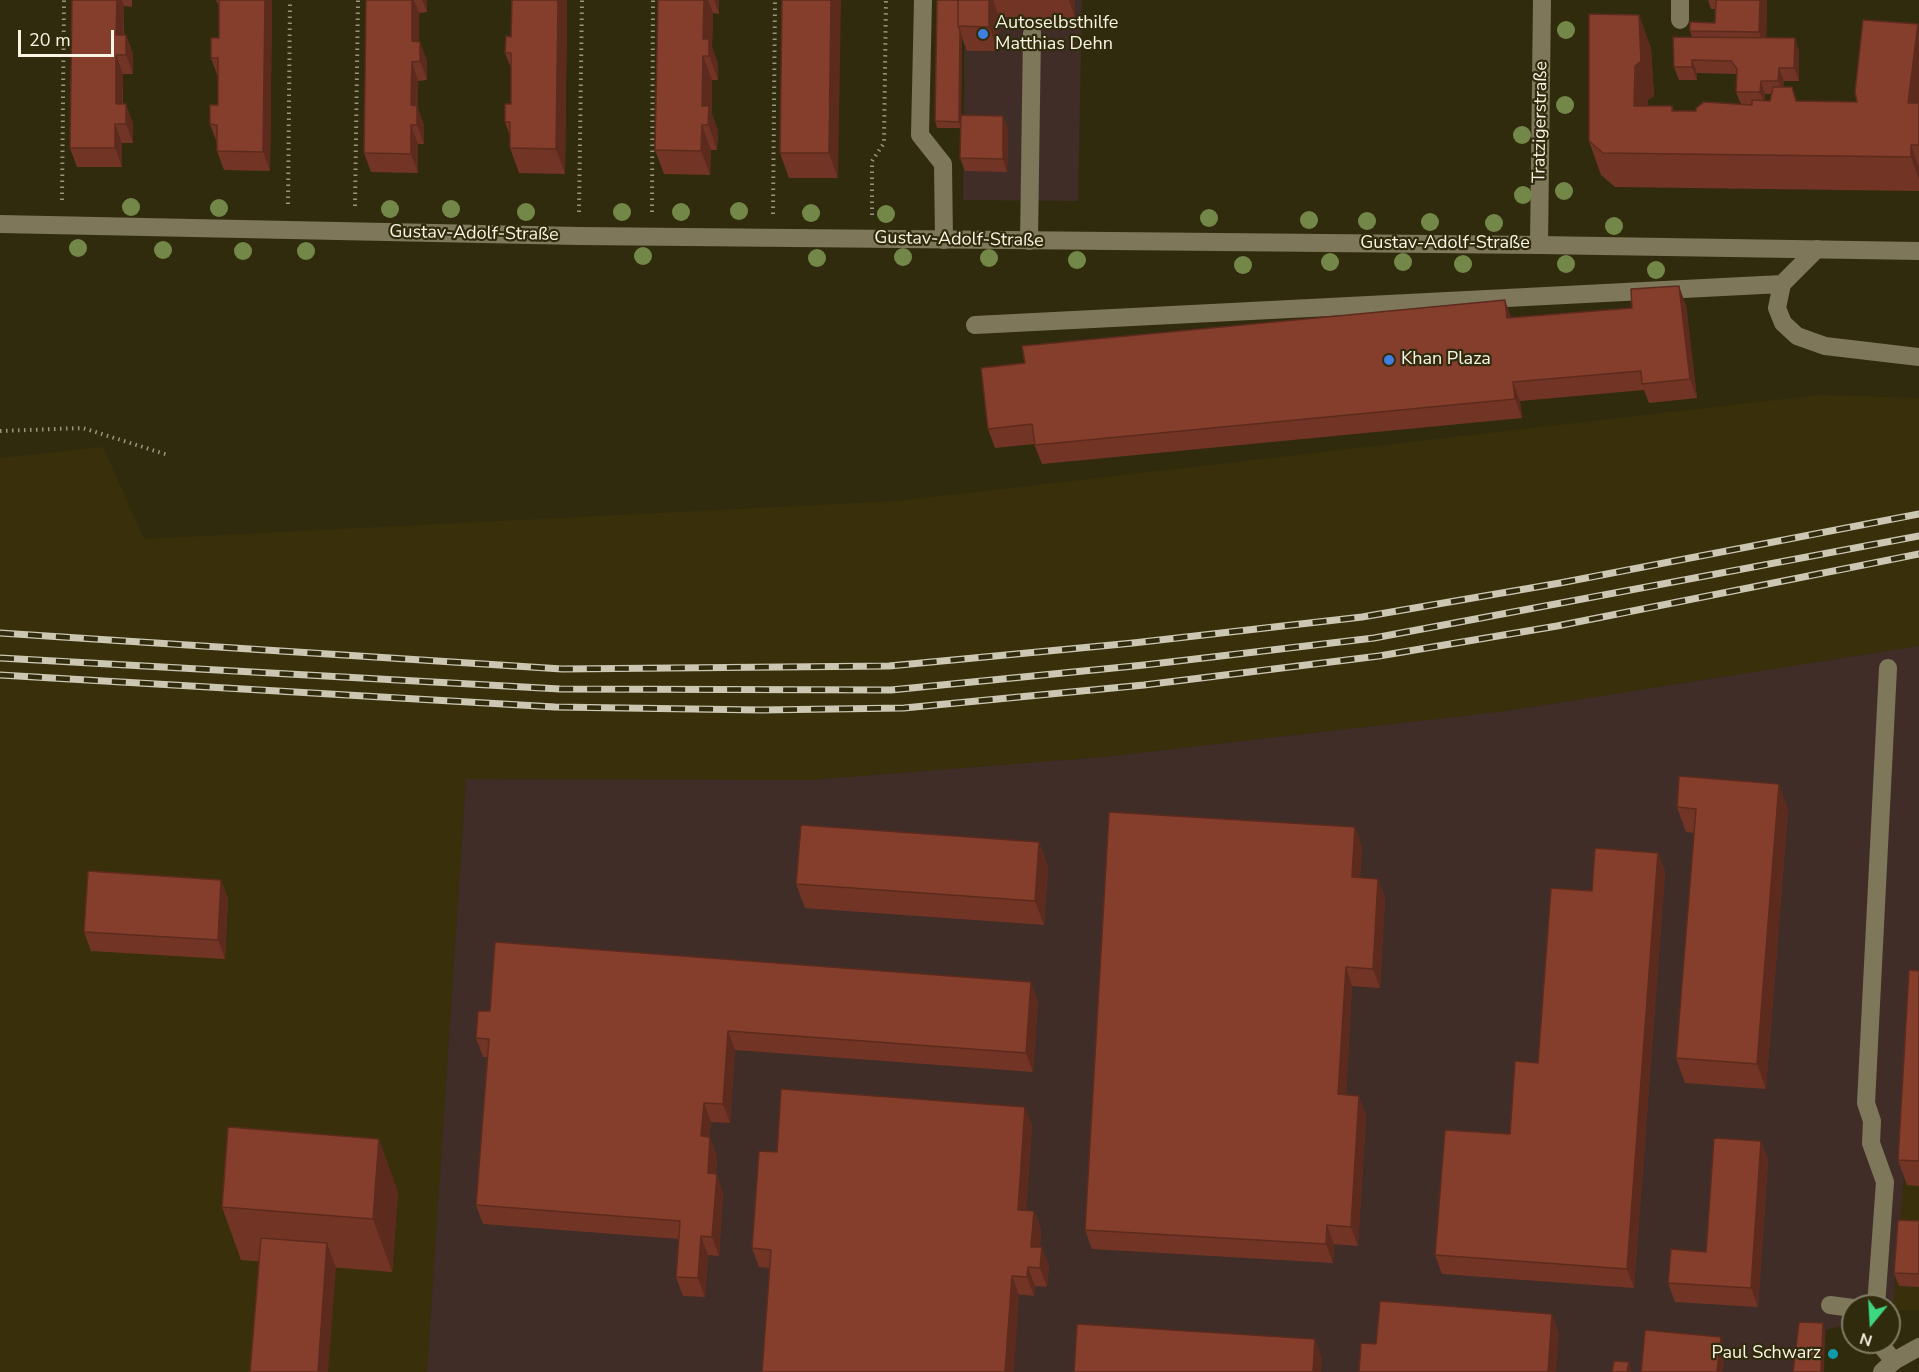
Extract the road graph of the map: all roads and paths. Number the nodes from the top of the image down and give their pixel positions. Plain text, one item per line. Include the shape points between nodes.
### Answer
1 (64, 0) edge
2 (290, 0) edge
3 (358, 0) edge
4 (582, 0) edge
5 (653, 0) edge
6 (775, 0) edge
7 (886, 0) edge
8 (923, 0) edge
9 (1542, 0) edge
10 (1680, 0) edge
11 (1680, 20) dead end
12 (1032, 33) dead end
13 (0, 224) edge
14 (61, 225) junction
15 (288, 229) junction
16 (355, 231) junction
17 (579, 236) junction
18 (652, 237) junction
19 (772, 238) junction
20 (872, 239) junction
21 (944, 240) junction
22 (1029, 241) junction
23 (1539, 245) junction
24 (1817, 249) junction
25 (1919, 251) edge
26 (1782, 284) junction
27 (975, 325) dead end
28 (1919, 357) edge
29 (0, 431) edge
30 (168, 454) dead end
31 (1888, 668) dead end
32 (1877, 1294) edge
33 (1830, 1305) dead end
34 (1841, 1306) edge
35 (1919, 1347) edge
36 (1888, 1367) edge

1 - 14 path
2 - 15 path
3 - 16 path
4 - 17 path
5 - 18 path
6 - 19 path
7 - 20 path via 884,143 872,162
8 - 21 street via 920,135 943,164
9 - 23 street, Tratzigerstraße
10 - 11 street
12 - 22 street
13 - 14 street, Gustav-Adolf-Straße
14 - 15 street, Gustav-Adolf-Straße
15 - 16 street, Gustav-Adolf-Straße
16 - 17 street, Gustav-Adolf-Straße
17 - 18 street, Gustav-Adolf-Straße
18 - 19 street, Gustav-Adolf-Straße
19 - 20 street, Gustav-Adolf-Straße
20 - 21 street, Gustav-Adolf-Straße
21 - 22 street, Gustav-Adolf-Straße
22 - 23 street, Gustav-Adolf-Straße
23 - 24 street, Gustav-Adolf-Straße
24 - 25 street, Gustav-Adolf-Straße
24 - 26 street
26 - 27 street
26 - 28 street via 1777,308 1783,323 1797,336 1825,346
29 - 30 path via 83,428
31 - 32 street via 1866,1103 1872,1121 1871,1143 1885,1182
33 - 34 street
35 - 36 street

